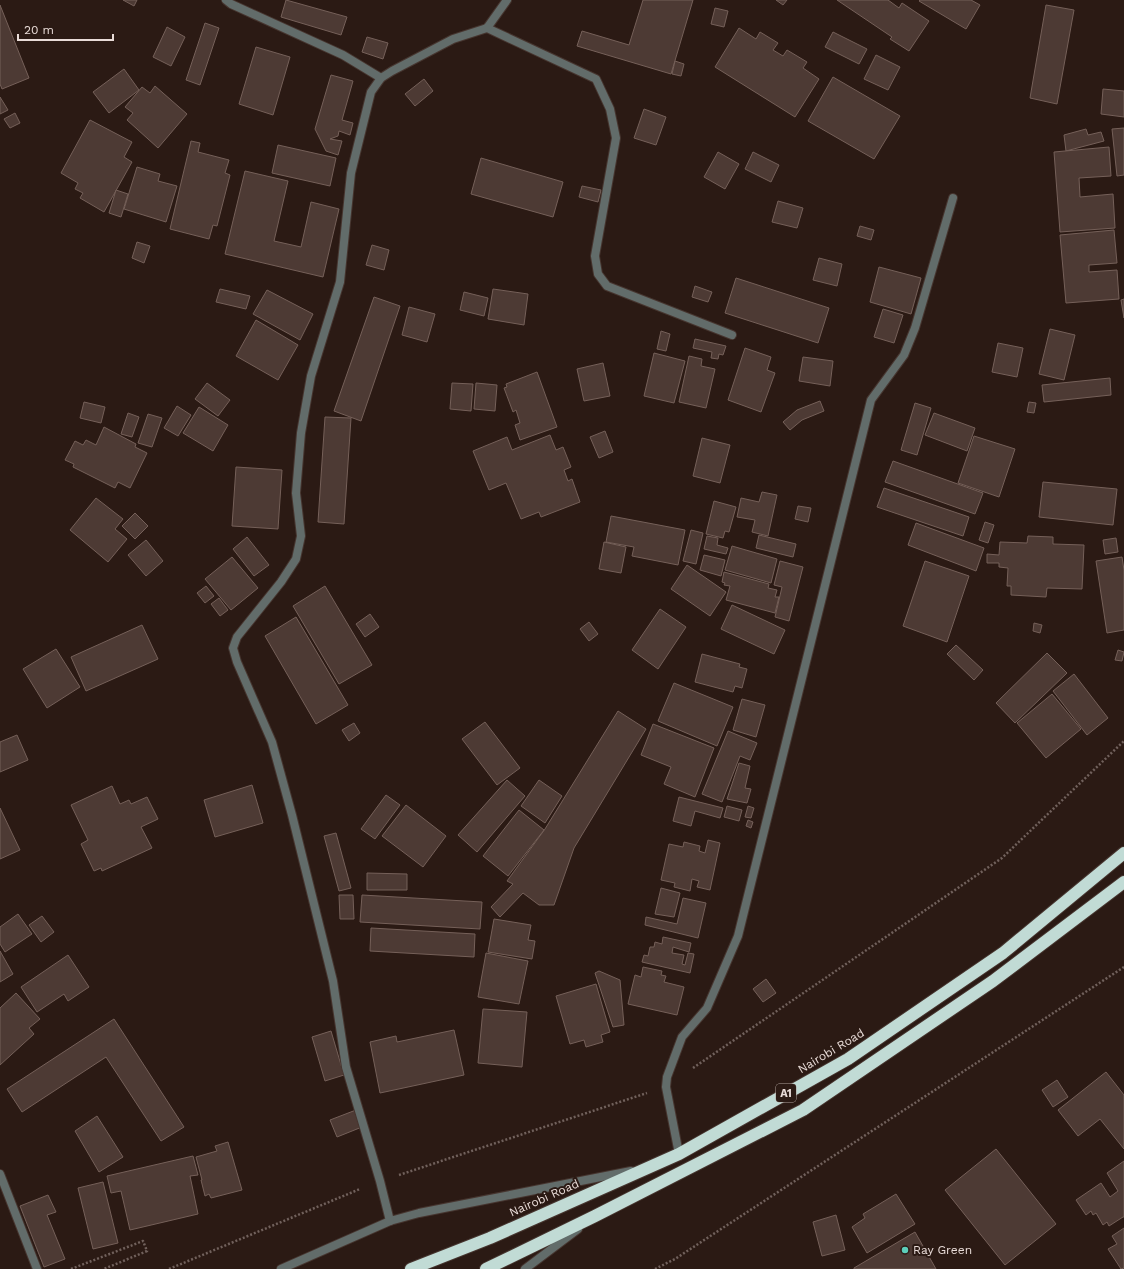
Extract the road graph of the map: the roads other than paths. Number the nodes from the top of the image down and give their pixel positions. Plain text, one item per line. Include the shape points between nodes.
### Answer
1 (226, 0) edge
2 (507, 0) edge
3 (487, 28) junction
4 (380, 78) junction
5 (953, 198) dead end
6 (732, 336) dead end
7 (1124, 853) edge
8 (1124, 882) edge
9 (679, 1154) junction
10 (646, 1168) junction
11 (0, 1174) edge
12 (595, 1216) junction
13 (390, 1221) junction
14 (37, 1269) edge
15 (281, 1269) edge
16 (411, 1269) edge
17 (486, 1269) edge
18 (525, 1269) edge

1 - 4 street via 343,55
2 - 3 street
3 - 4 street via 453,39
3 - 6 street via 596,79 610,109 616,138 595,256 598,274 607,286
4 - 13 street via 371,92 351,173 340,282 309,383 301,433 296,493 301,536 296,559 237,637 233,648 272,742 333,981 346,1067
5 - 9 street via 915,328 904,355 871,400 738,936 706,1008 682,1037 667,1077 666,1087
7 - 9 highway, Nairobi Road / A1 via 1003,953 848,1059
8 - 12 highway, A1 via 993,981 803,1110
9 - 10 highway, Nairobi Road / A1
10 - 13 street
10 - 16 highway, Nairobi Road / A1 via 490,1238
11 - 14 street
12 - 17 highway, A1
12 - 18 street
13 - 15 street

